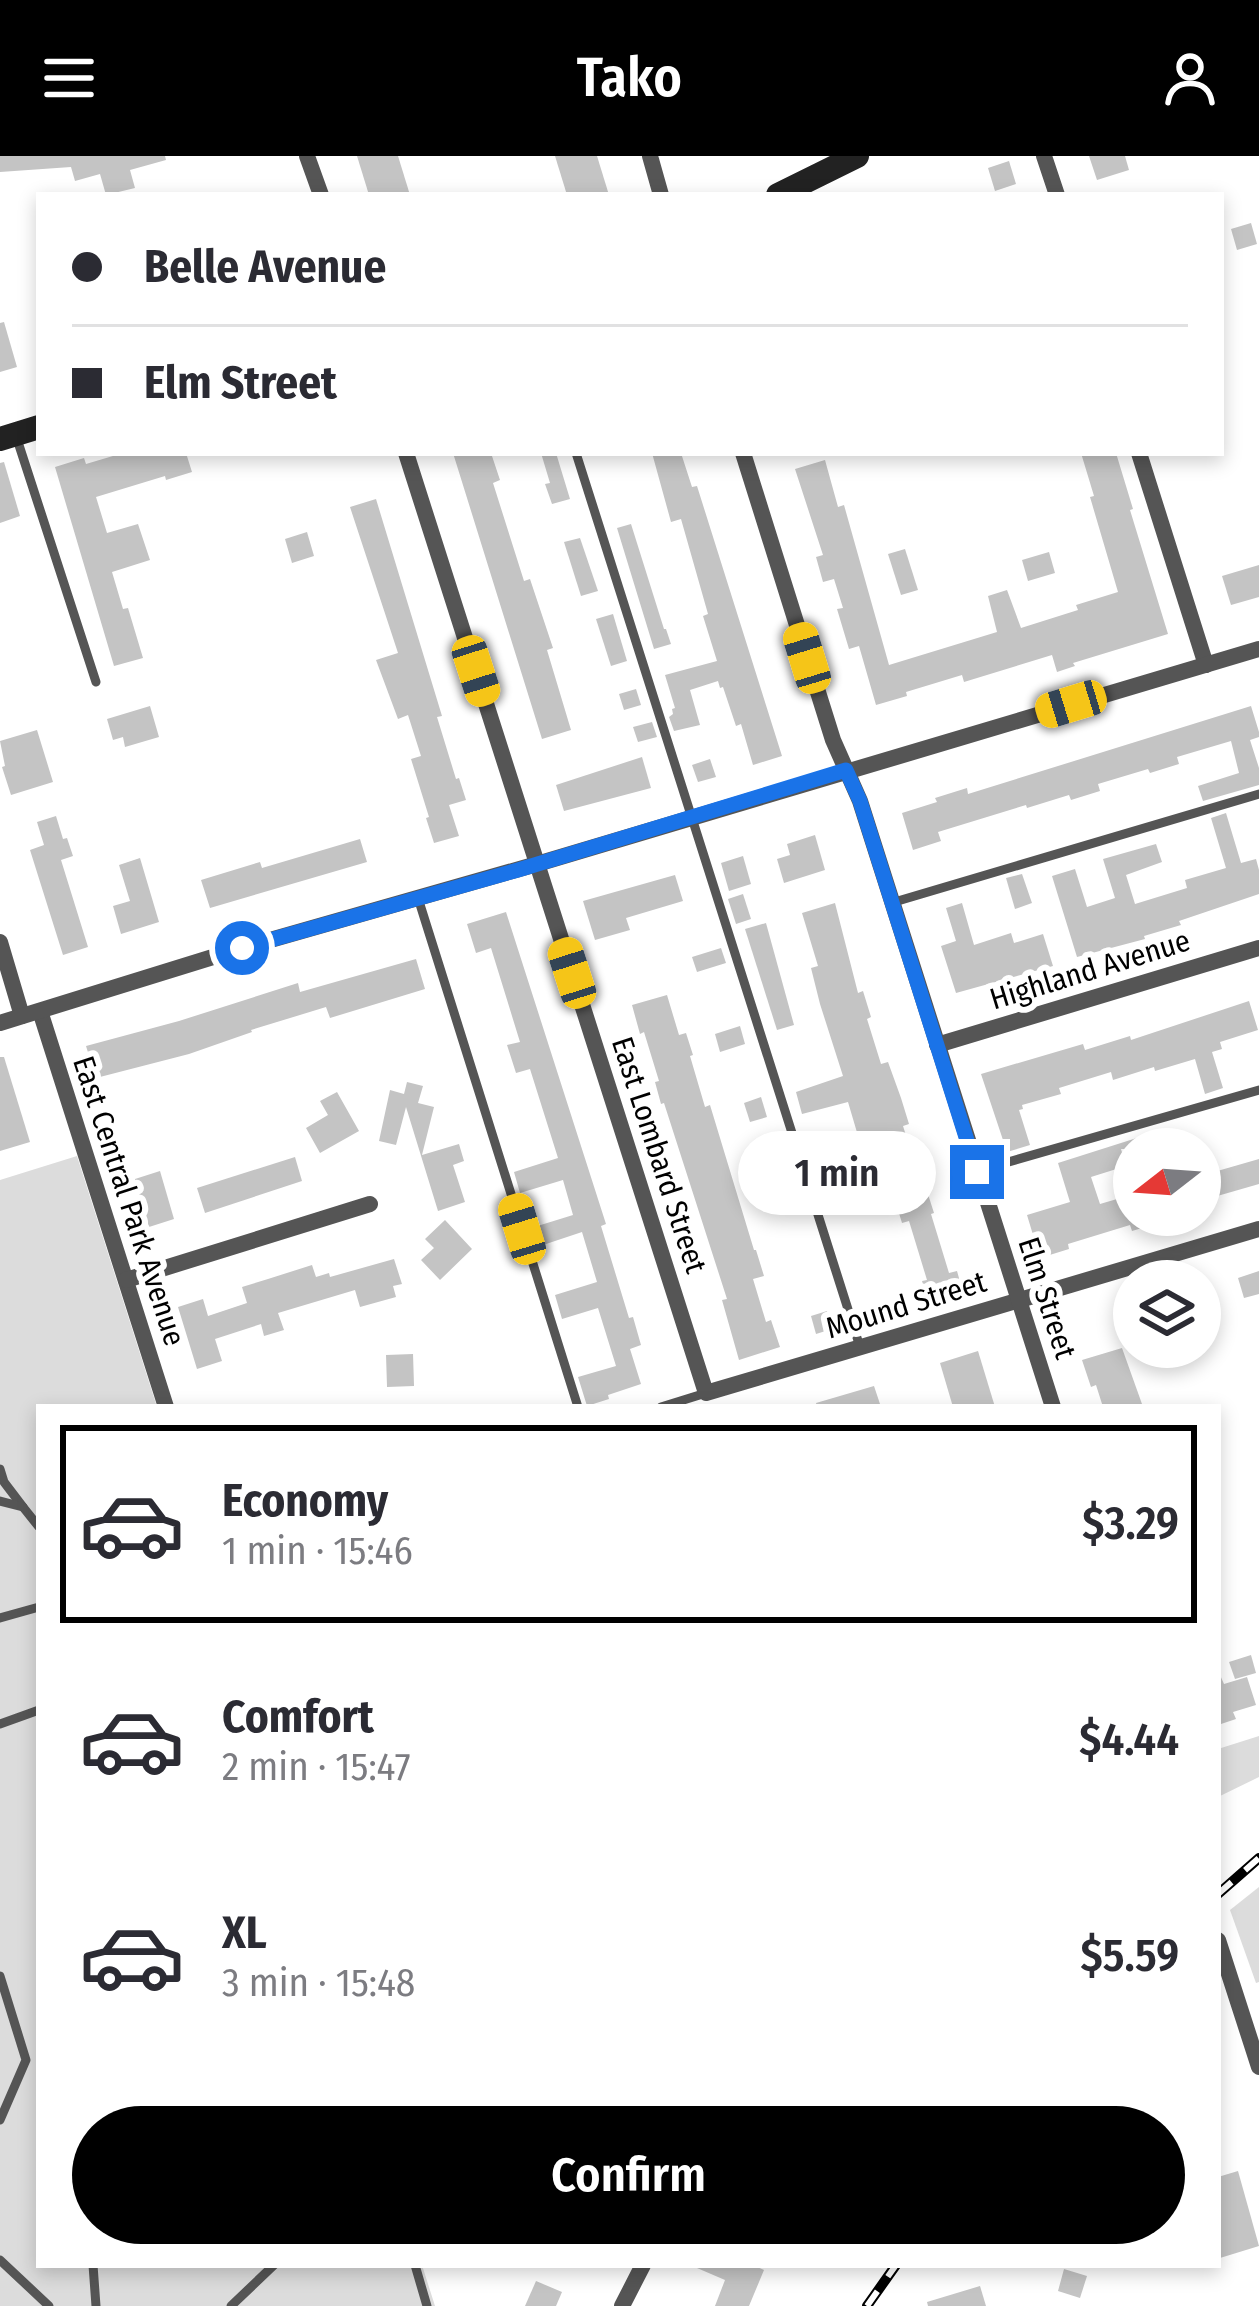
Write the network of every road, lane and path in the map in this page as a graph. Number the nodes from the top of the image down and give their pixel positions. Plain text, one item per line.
1 (307, 156) edge
2 (650, 156) edge
3 (857, 156) edge
4 (1045, 156) edge
5 (320, 192) edge
6 (661, 192) edge
7 (784, 192) edge
8 (1056, 192) edge
9 (18, 433) edge
10 (407, 456) edge
11 (577, 456) edge
12 (744, 456) edge
13 (1139, 456) edge
14 (1259, 649) edge
15 (1206, 664) junction
16 (95, 682) dead end
17 (846, 770) junction
18 (1259, 794) edge
19 (692, 816) junction
20 (537, 864) junction
21 (418, 898) junction
22 (891, 904) junction
23 (0, 942) edge
24 (1259, 947) edge
25 (31, 1014) junction
26 (0, 1023) edge
27 (938, 1045) junction
28 (1259, 1090) edge
29 (977, 1172) junction
30 (370, 1204) dead end
31 (1259, 1228) edge
32 (126, 1280) junction
33 (1020, 1301) junction
34 (860, 1347) junction
35 (706, 1393) junction
36 (165, 1404) edge
37 (577, 1404) edge
38 (671, 1404) edge
39 (1052, 1404) edge
40 (0, 1469) edge
41 (0, 1501) edge
42 (23, 1507) junction
43 (36, 1523) edge
44 (36, 1607) edge
45 (0, 1618) edge
46 (36, 1711) edge
47 (0, 1724) edge
48 (1221, 1949) edge
49 (0, 1976) edge
50 (1259, 2067) edge
51 (0, 2120) edge
52 (0, 2260) edge
53 (93, 2268) edge
54 (271, 2268) edge
55 (416, 2268) edge
56 (642, 2268) edge
57 (49, 2306) edge
58 (96, 2306) edge
59 (231, 2306) edge
60 (427, 2306) edge
61 (622, 2306) edge

1 - 5 street
2 - 6 street
3 - 7 street
4 - 8 street
9 - 16 lane
10 - 20 street, East Lombard Street
11 - 19 lane
12 - 17 street, Elm Street
13 - 15 street
14 - 15 street
15 - 17 street
17 - 19 street
17 - 22 street, Elm Street
18 - 22 lane
19 - 20 street
19 - 34 lane
20 - 21 street
20 - 35 street, East Lombard Street
21 - 25 street
21 - 37 lane
22 - 27 street, Elm Street
23 - 25 street, East Central Park Avenue
24 - 27 street, Highland Avenue
25 - 26 street
25 - 32 street, East Central Park Avenue
27 - 29 street, Elm Street
28 - 29 lane
29 - 33 street, Elm Street
30 - 32 street
31 - 33 street, Mound Street
32 - 36 street, East Central Park Avenue
33 - 34 street, Mound Street
33 - 39 street, Elm Street
34 - 35 street, Mound Street
35 - 38 lane
40 - 42 lane
41 - 42 lane
42 - 43 lane
44 - 45 lane
46 - 47 lane
48 - 50 street
49 - 51 lane
52 - 57 lane
53 - 58 lane
54 - 59 lane
55 - 60 lane
56 - 61 street

